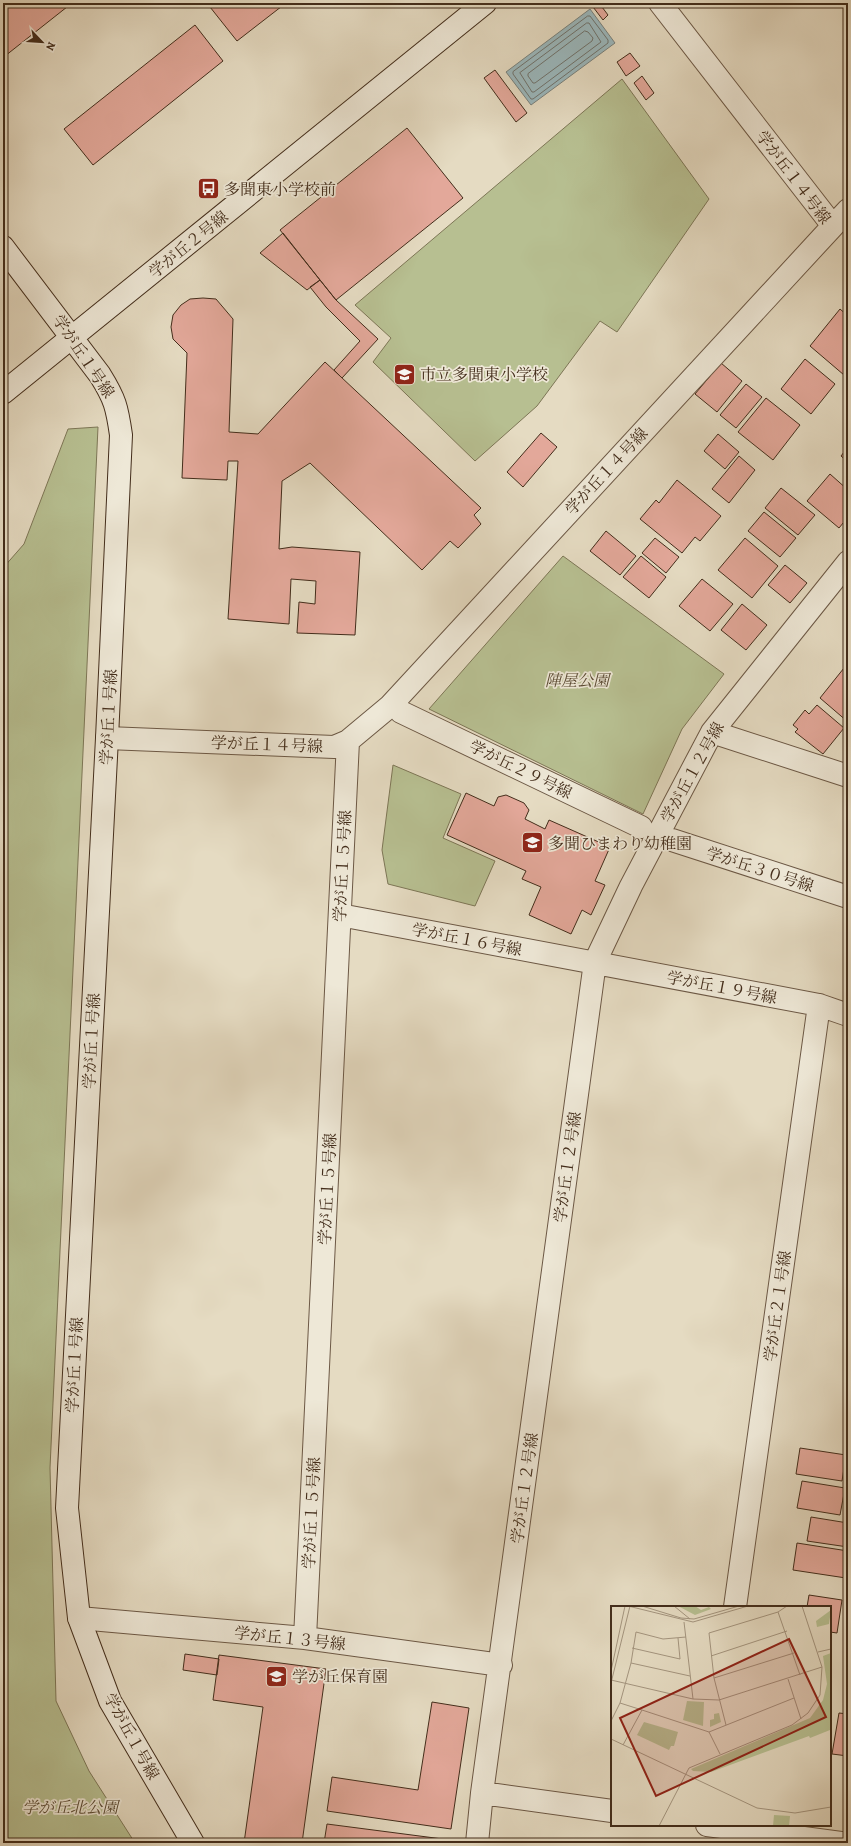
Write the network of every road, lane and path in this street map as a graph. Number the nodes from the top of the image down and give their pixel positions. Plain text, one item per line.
1 (485, 3) edge
2 (660, 3) edge
3 (848, 210) edge
4 (833, 226) junction
5 (3, 247) edge
6 (73, 337) junction
7 (3, 393) edge
8 (848, 562) edge
9 (401, 712) dead end
10 (712, 732) junction
11 (107, 738) junction
12 (348, 741) junction
13 (848, 776) edge
14 (641, 827) dead end
15 (672, 840) dead end
16 (848, 897) edge
17 (340, 915) junction
18 (595, 962) junction
19 (819, 1005) junction
20 (848, 1015) edge
21 (735, 1606) edge
22 (79, 1618) junction
23 (304, 1638) junction
24 (501, 1665) junction
25 (482, 1792) junction
26 (611, 1811) edge
27 (714, 1826) edge
28 (193, 1843) edge
29 (477, 1843) edge
30 (841, 1843) edge

1 - 6 street, 学が丘２号線
2 - 4 street, 学が丘１４号線
3 - 4 street
4 - 12 street, 学が丘１４号線
5 - 6 street, 学が丘１号線
6 - 7 street, 学が丘２号線
6 - 11 street, 学が丘１号線
8 - 10 street, 学が丘１２号線
9 - 14 street, 学が丘２９号線
10 - 13 street
10 - 18 street, 学が丘１２号線
11 - 12 street, 学が丘１４号線
11 - 22 street, 学が丘１号線
12 - 17 street, 学が丘１５号線
15 - 16 street, 学が丘３０号線
17 - 18 street, 学が丘１６号線
17 - 23 street, 学が丘１５号線
18 - 19 street, 学が丘１９号線
18 - 24 street, 学が丘１２号線
19 - 20 street, 学が丘１９号線
19 - 21 street, 学が丘２１号線
22 - 23 street, 学が丘１３号線
22 - 28 street, 学が丘１号線
23 - 24 street, 学が丘１３号線
24 - 25 street, 学が丘１２号線
25 - 26 street
25 - 29 street, 学が丘１２号線
27 - 30 street

